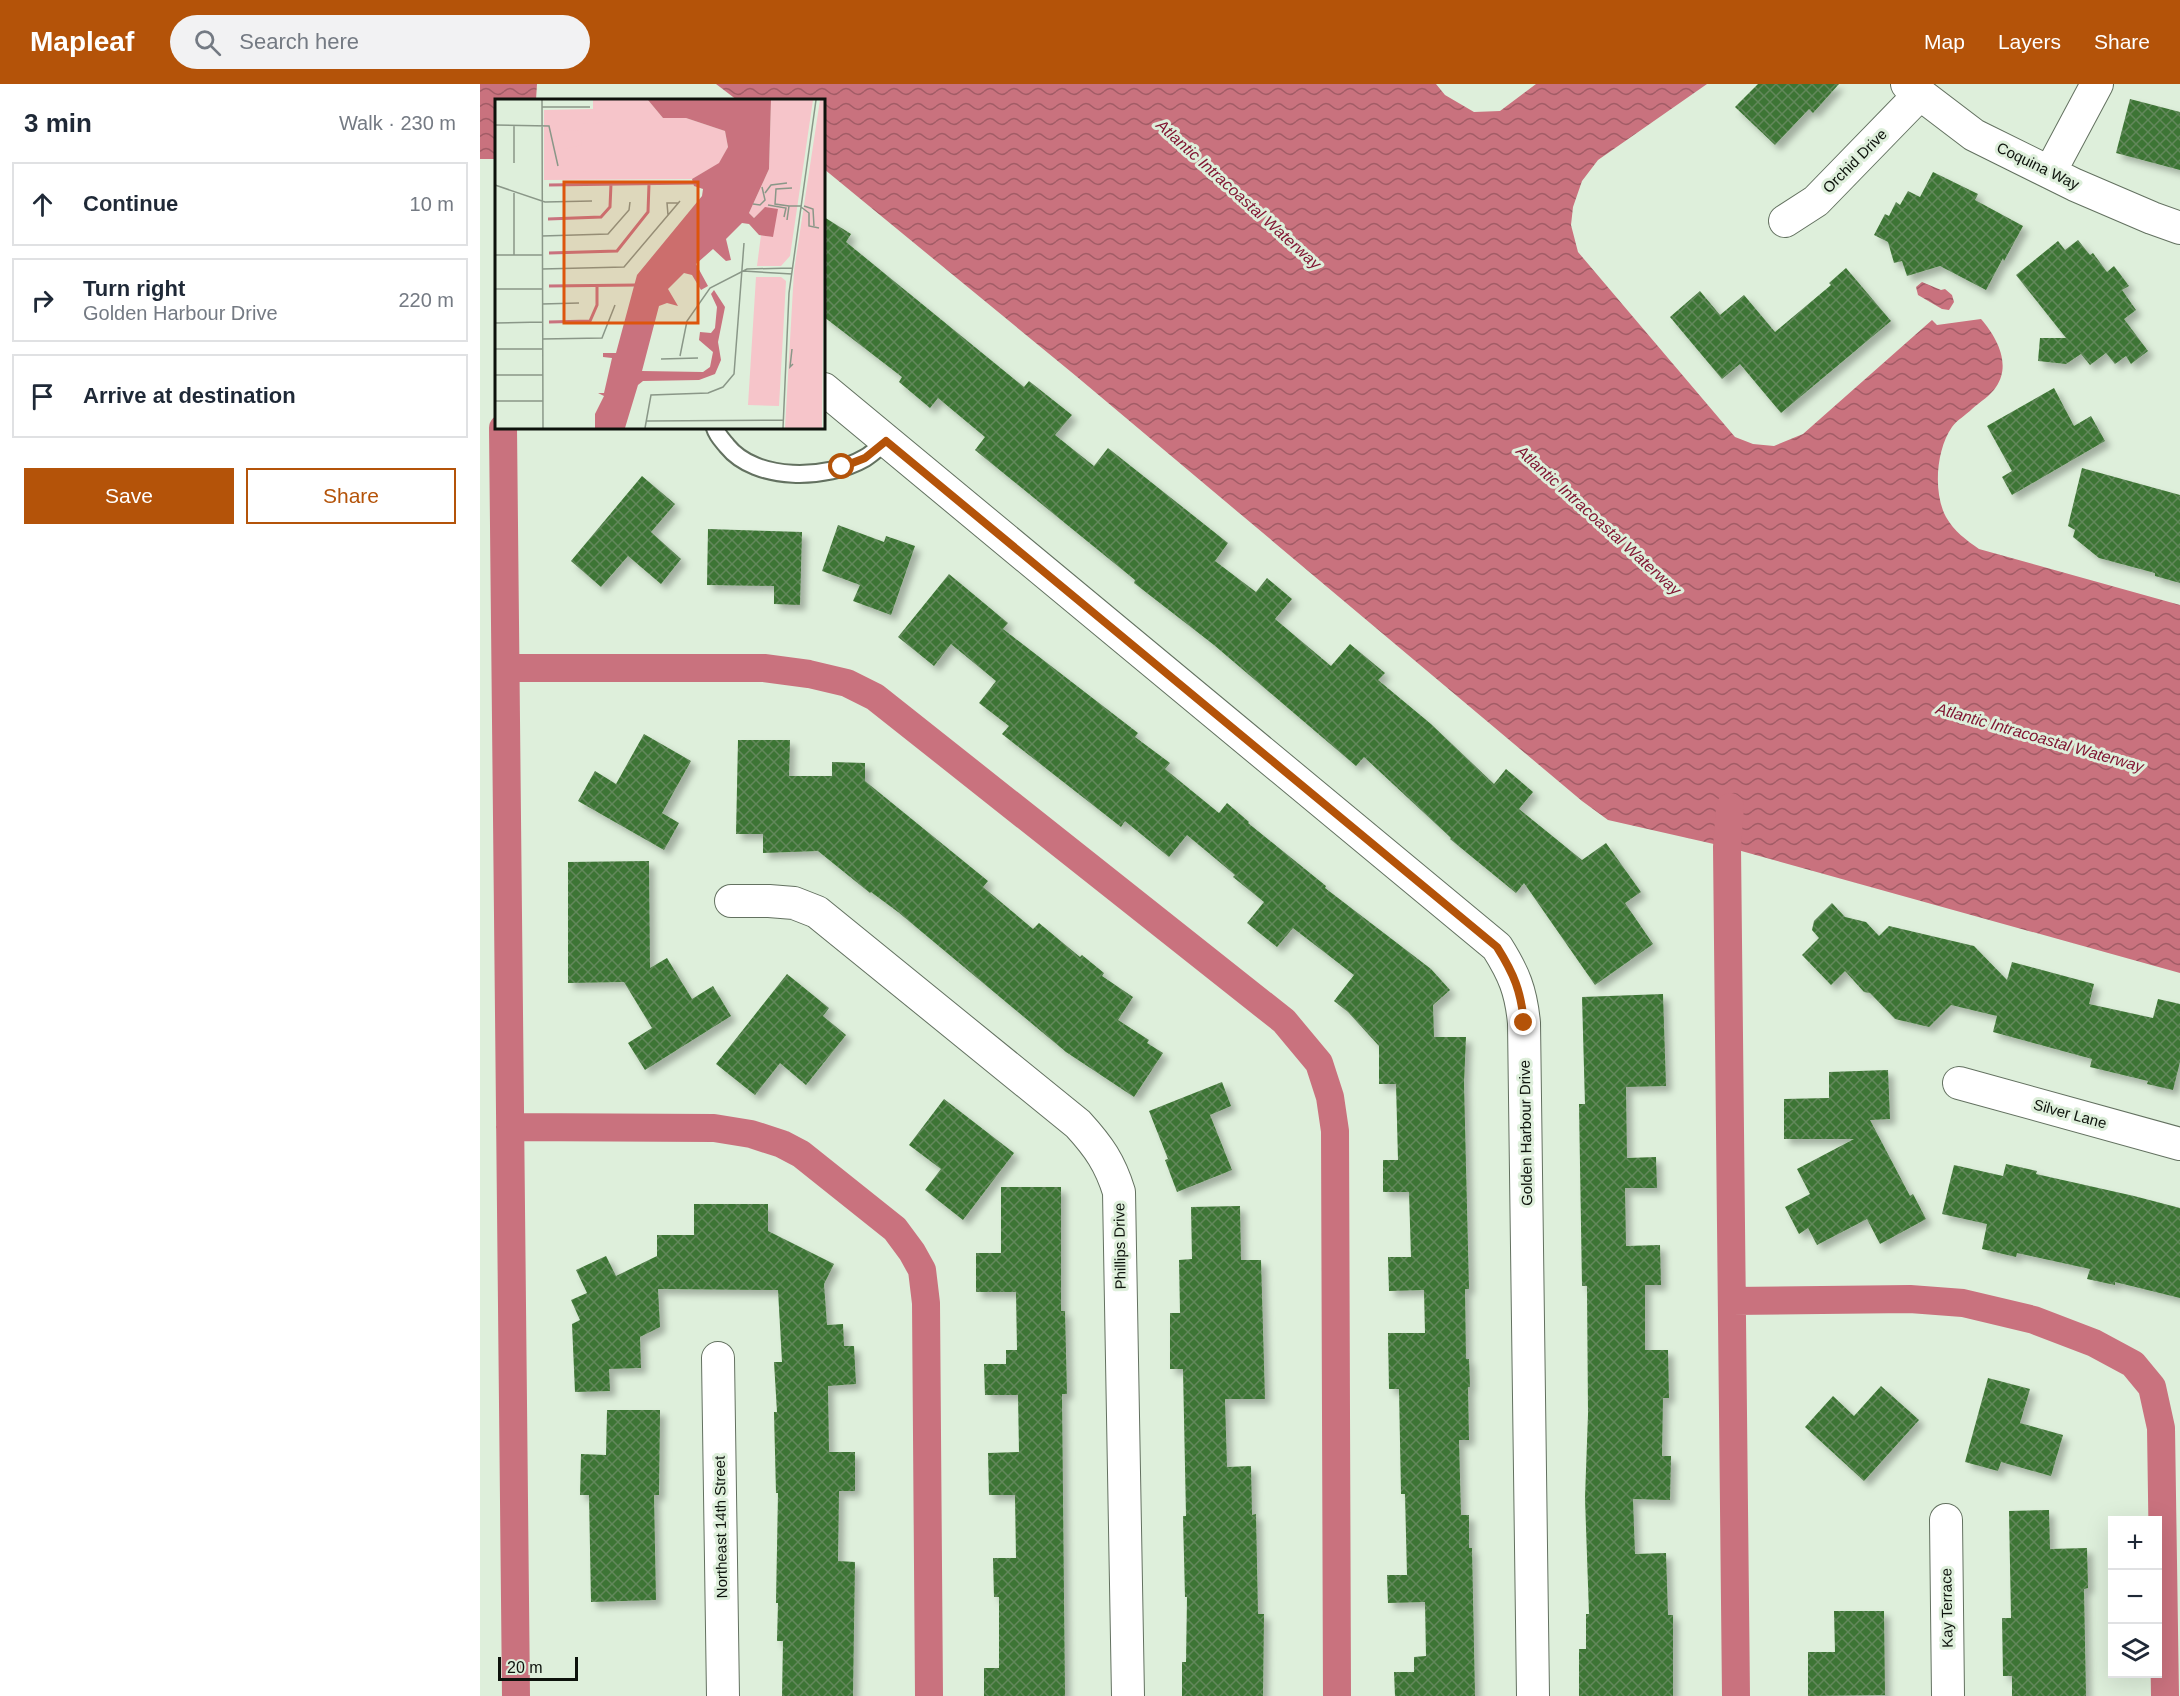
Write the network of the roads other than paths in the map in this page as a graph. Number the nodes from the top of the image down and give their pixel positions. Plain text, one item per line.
1 (2097, 84) edge
2 (1914, 89) edge
3 (2050, 172) junction
4 (1785, 221) dead end
5 (2180, 228) edge
6 (825, 390) edge
7 (715, 429) edge
8 (886, 441) junction
9 (731, 901) dead end
10 (1959, 1083) dead end
11 (2180, 1144) edge
12 (718, 1358) dead end
13 (1946, 1520) dead end
14 (723, 1696) edge
15 (1128, 1696) edge
16 (1533, 1696) edge
17 (1948, 1696) edge

1 - 3 street
2 - 3 street, Coquina Way
2 - 4 street, Orchid Drive
3 - 5 street, Coquina Way
6 - 8 street, Golden Harbour Drive
7 - 8 lane
8 - 16 street, Golden Harbour Drive
9 - 15 street, Phillips Drive
10 - 11 street, Silver Lane
12 - 14 street, Northeast 14th Street
13 - 17 street, Kay Terrace

